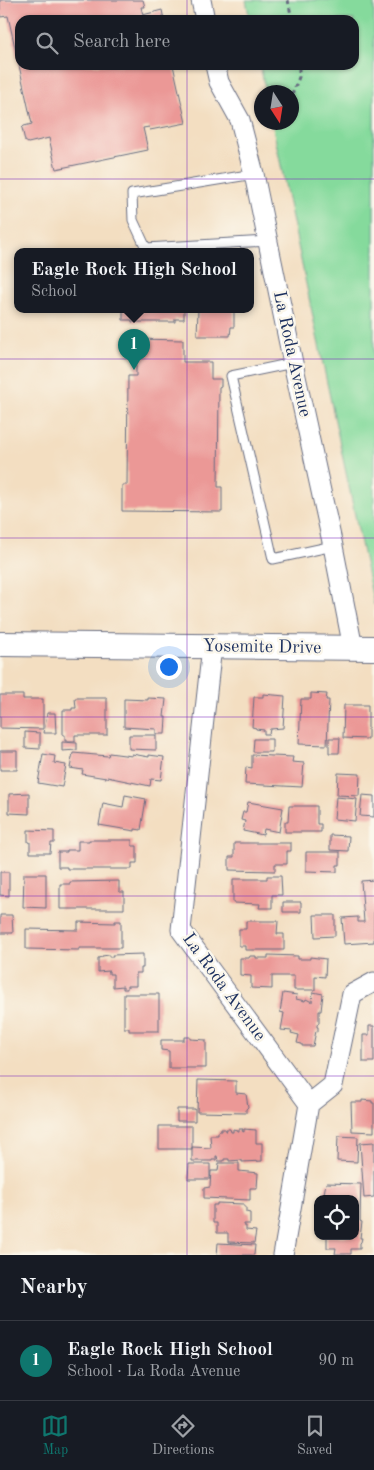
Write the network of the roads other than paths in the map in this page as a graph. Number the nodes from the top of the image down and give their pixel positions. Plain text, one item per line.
1 (201, 0) edge
2 (204, 15) edge
3 (216, 70) edge
4 (254, 174) junction
5 (268, 241) junction
6 (293, 362) junction
7 (333, 546) junction
8 (0, 644) edge
9 (212, 646) junction
10 (364, 648) edge
11 (374, 982) edge
12 (309, 1104) junction
13 (284, 1255) edge

1 - 2 street
3 - 4 street, La Roda Avenue
4 - 5 street, La Roda Avenue
4 - 5 lane
5 - 6 street, La Roda Avenue
6 - 7 street, La Roda Avenue
6 - 7 lane
7 - 10 street, La Roda Avenue
8 - 9 street, Yosemite Drive
9 - 10 street, Yosemite Drive
9 - 12 street, La Roda Avenue
11 - 12 street
12 - 13 street

